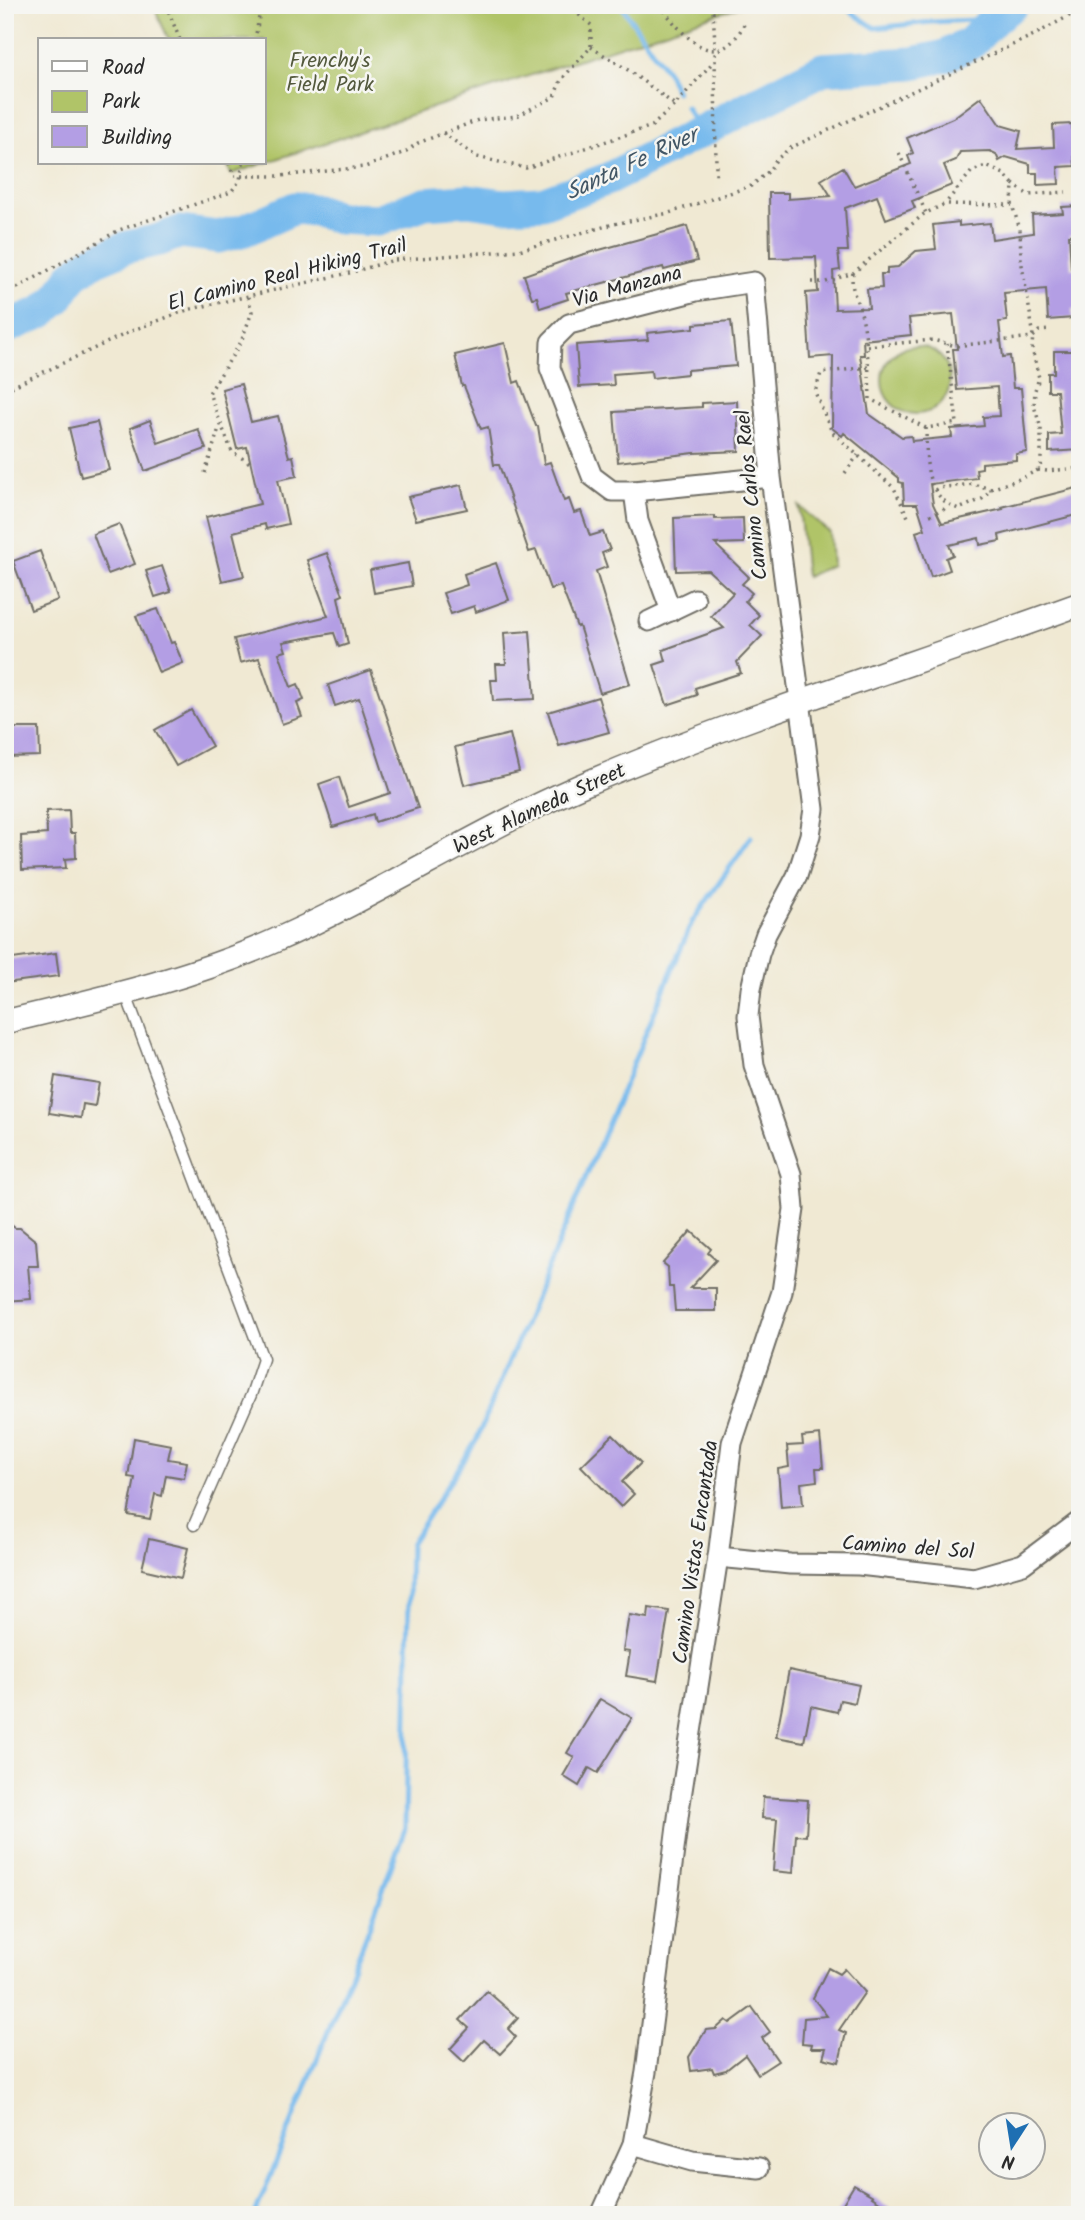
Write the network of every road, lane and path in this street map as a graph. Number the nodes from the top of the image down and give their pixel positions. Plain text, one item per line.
1 (166, 5) edge
2 (261, 5) edge
3 (567, 5) edge
4 (660, 5) edge
5 (710, 5) edge
6 (1080, 10) edge
7 (746, 20) dead end
8 (179, 38) edge
9 (255, 38) edge
10 (591, 47) junction
11 (715, 49) junction
12 (715, 59) junction
13 (675, 105) junction
14 (443, 134) junction
15 (899, 153) dead end
16 (229, 164) edge
17 (243, 164) edge
18 (716, 175) dead end
19 (241, 176) junction
20 (1013, 184) junction
21 (1066, 192) dead end
22 (945, 204) junction
23 (1012, 205) junction
24 (926, 213) junction
25 (853, 273) junction
26 (754, 282) joint
27 (812, 282) dead end
28 (5, 295) edge
29 (248, 296) junction
30 (1051, 330) dead end
31 (1033, 337) junction
32 (947, 344) junction
33 (867, 346) junction
34 (869, 367) junction
35 (5, 390) edge
36 (220, 423) junction
37 (926, 428) junction
38 (858, 455) junction
39 (250, 463) dead end
40 (1080, 468) edge
41 (1038, 470) junction
42 (205, 473) dead end
43 (845, 473) dead end
44 (771, 477) junction
45 (991, 489) junction
46 (935, 490) junction
47 (634, 491) junction
48 (948, 505) junction
49 (930, 515) dead end
50 (910, 522) dead end
51 (695, 600) dead end
52 (1080, 604) edge
53 (671, 611) junction
54 (649, 621) dead end
55 (800, 702) junction
56 (125, 992) junction
57 (5, 1022) edge
58 (1080, 1521) edge
59 (194, 1525) dead end
60 (718, 1557) junction
61 (633, 2144) junction
62 (759, 2168) dead end
63 (601, 2215) edge

1 - 8 path
2 - 9 path
3 - 10 path
4 - 11 path
5 - 11 path
6 - 29 path, El Camino Real Hiking Trail
7 - 11 path
10 - 13 path
10 - 14 path
11 - 12 path
12 - 13 path
12 - 18 path
13 - 14 path
14 - 19 path
15 - 24 path
16 - 19 path
17 - 19 path
19 - 28 path
20 - 21 path
20 - 22 path
20 - 23 path
22 - 23 path
22 - 24 path
23 - 31 path
24 - 25 path
25 - 27 path
25 - 33 path
26 - 44 street, Camino Carlos Rael
26 - 47 street, Via Manzana
29 - 35 path, El Camino Real Hiking Trail
29 - 36 path
30 - 31 path
31 - 32 path
31 - 41 path
32 - 33 path
32 - 37 path
33 - 34 path
34 - 37 path
34 - 38 path
36 - 39 path
36 - 42 path
37 - 46 path
38 - 43 path
38 - 50 path
40 - 41 path
41 - 45 path
44 - 47 street, Via Manzana
44 - 55 street, Camino Carlos Rael
45 - 46 path
45 - 48 path
46 - 48 path
47 - 53 street
48 - 49 path
51 - 53 street
52 - 55 street, West Alameda Street
53 - 54 street
55 - 56 street, West Alameda Street
55 - 60 street, Camino Vistas Encantada
56 - 57 street, West Alameda Street
56 - 59 lane
58 - 60 street, Camino del Sol
60 - 61 street, Camino Vistas Encantada
61 - 62 street
61 - 63 street, Camino Vistas Encantada

